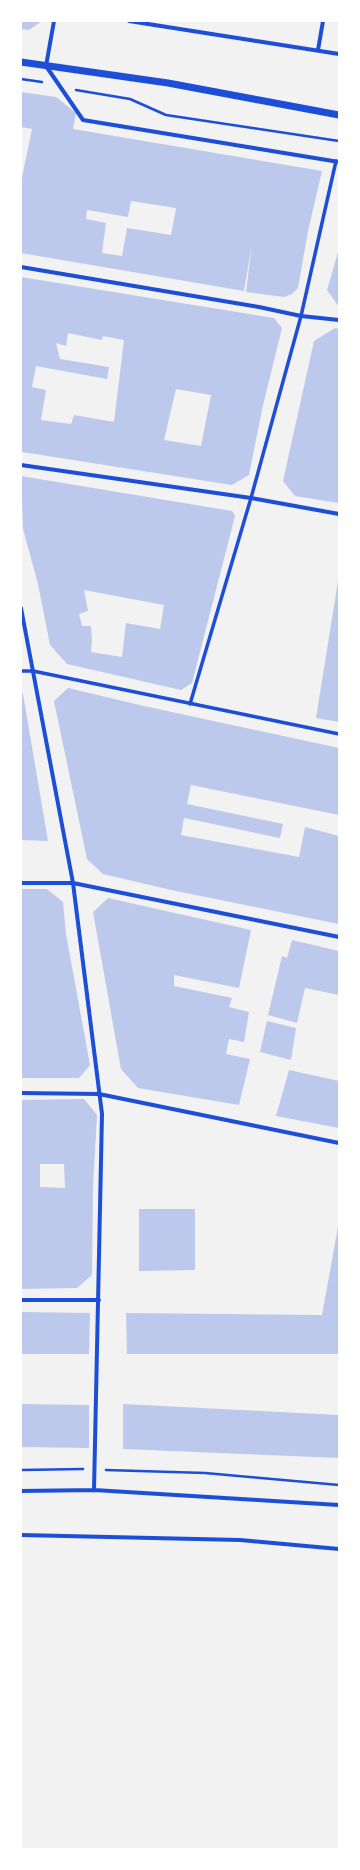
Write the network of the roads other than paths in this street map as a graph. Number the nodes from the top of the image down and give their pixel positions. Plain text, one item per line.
1 (54, 21) edge
2 (129, 21) edge
3 (323, 21) edge
4 (318, 50) junction
5 (339, 54) edge
6 (21, 62) edge
7 (46, 66) junction
8 (339, 115) edge
9 (337, 161) edge
10 (21, 267) edge
11 (301, 316) junction
12 (339, 320) edge
13 (21, 465) edge
14 (251, 498) junction
15 (339, 514) edge
16 (21, 608) edge
17 (21, 671) edge
18 (34, 672) junction
19 (190, 704) junction
20 (339, 734) edge
21 (21, 883) edge
22 (73, 883) junction
23 (339, 937) edge
24 (21, 1093) edge
25 (100, 1094) junction
26 (339, 1143) edge
27 (21, 1300) edge
28 (99, 1300) junction
29 (94, 1490) junction
30 (21, 1491) edge
31 (339, 1505) edge
32 (21, 1535) edge
33 (339, 1549) edge

1 - 7 street
2 - 4 street
3 - 4 street
4 - 5 street
6 - 7 street
7 - 8 street
7 - 9 street
9 - 11 street
10 - 11 street
11 - 12 street
11 - 14 street
13 - 14 street
14 - 15 street
14 - 19 street
16 - 18 street
17 - 18 street
18 - 19 street
18 - 22 street
19 - 20 street
21 - 22 street
22 - 23 street
22 - 25 street
24 - 25 street
25 - 26 street
25 - 28 street
27 - 28 street
28 - 29 street
29 - 30 street
29 - 31 street
32 - 33 street

